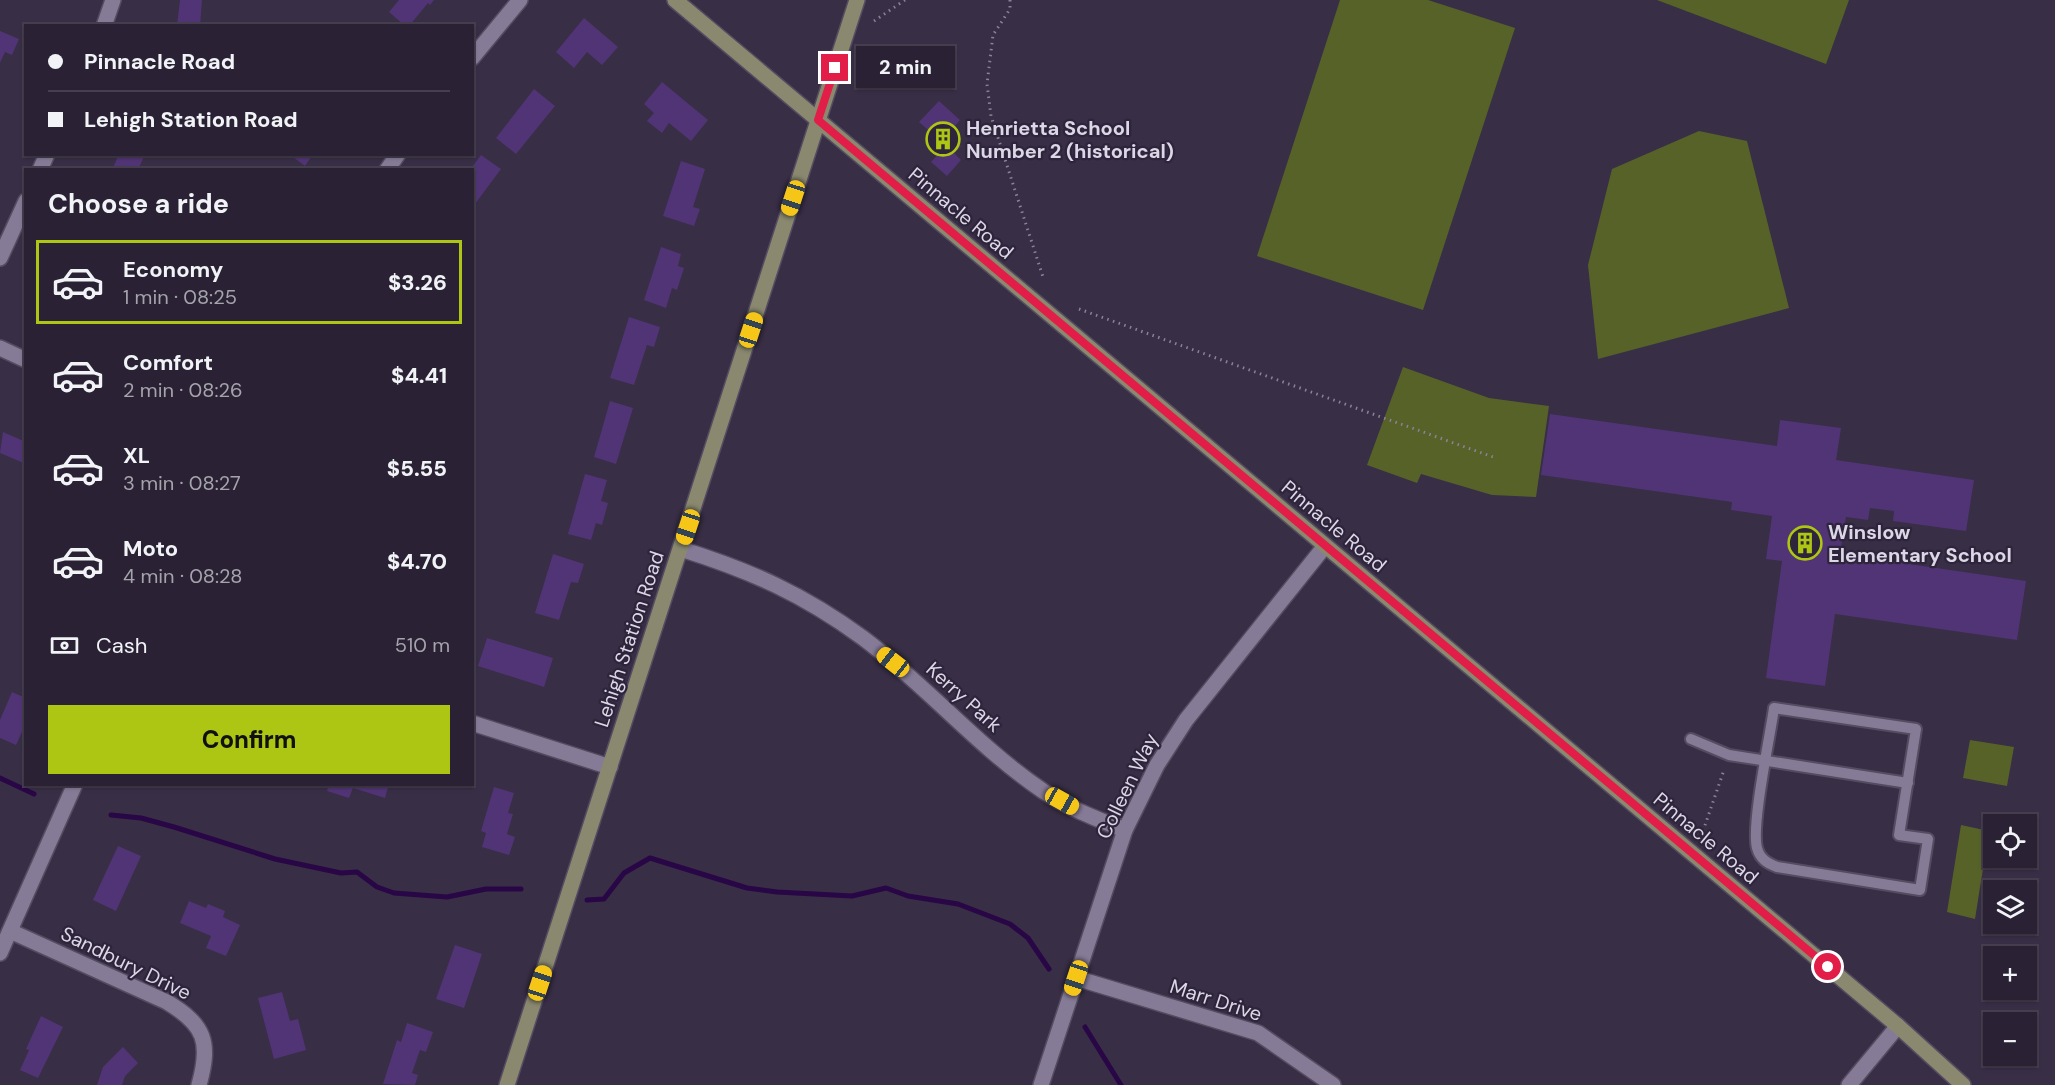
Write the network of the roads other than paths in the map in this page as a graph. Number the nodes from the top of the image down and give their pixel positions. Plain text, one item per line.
1 (113, 0) edge
2 (520, 0) edge
3 (675, 0) edge
4 (856, 0) edge
5 (105, 24) edge
6 (474, 56) edge
7 (818, 120) junction
8 (24, 205) edge
9 (0, 258) edge
10 (0, 348) edge
11 (24, 359) edge
12 (1325, 546) junction
13 (681, 549) junction
14 (474, 724) edge
15 (1691, 739) dead end
16 (1766, 762) junction
17 (610, 767) junction
18 (1908, 783) junction
19 (74, 786) edge
20 (1125, 830) junction
21 (10, 931) junction
22 (0, 953) edge
23 (1076, 978) junction
24 (1898, 1026) junction
25 (199, 1085) edge
26 (507, 1085) edge
27 (1041, 1085) edge
28 (1333, 1085) edge
29 (1849, 1085) edge
30 (1963, 1085) edge

1 - 5 street
2 - 6 street
3 - 7 main road, Pinnacle Road
4 - 7 main road, Lehigh Station Road
7 - 12 main road, Pinnacle Road
7 - 13 main road, Lehigh Station Road
8 - 9 street
10 - 11 street
12 - 20 street, Colleen Way
12 - 24 main road, Pinnacle Road
13 - 17 main road, Lehigh Station Road
13 - 20 street, Kerry Park
14 - 17 street
15 - 16 lane
16 - 18 lane
16 - 18 lane
16 - 18 lane
17 - 26 main road, Lehigh Station Road
19 - 21 street
20 - 23 street, Colleen Way
21 - 22 street
21 - 25 street, Sandbury Drive
23 - 27 street, Colleen Way
23 - 28 street, Marr Drive
24 - 29 street
24 - 30 main road, Pinnacle Road

